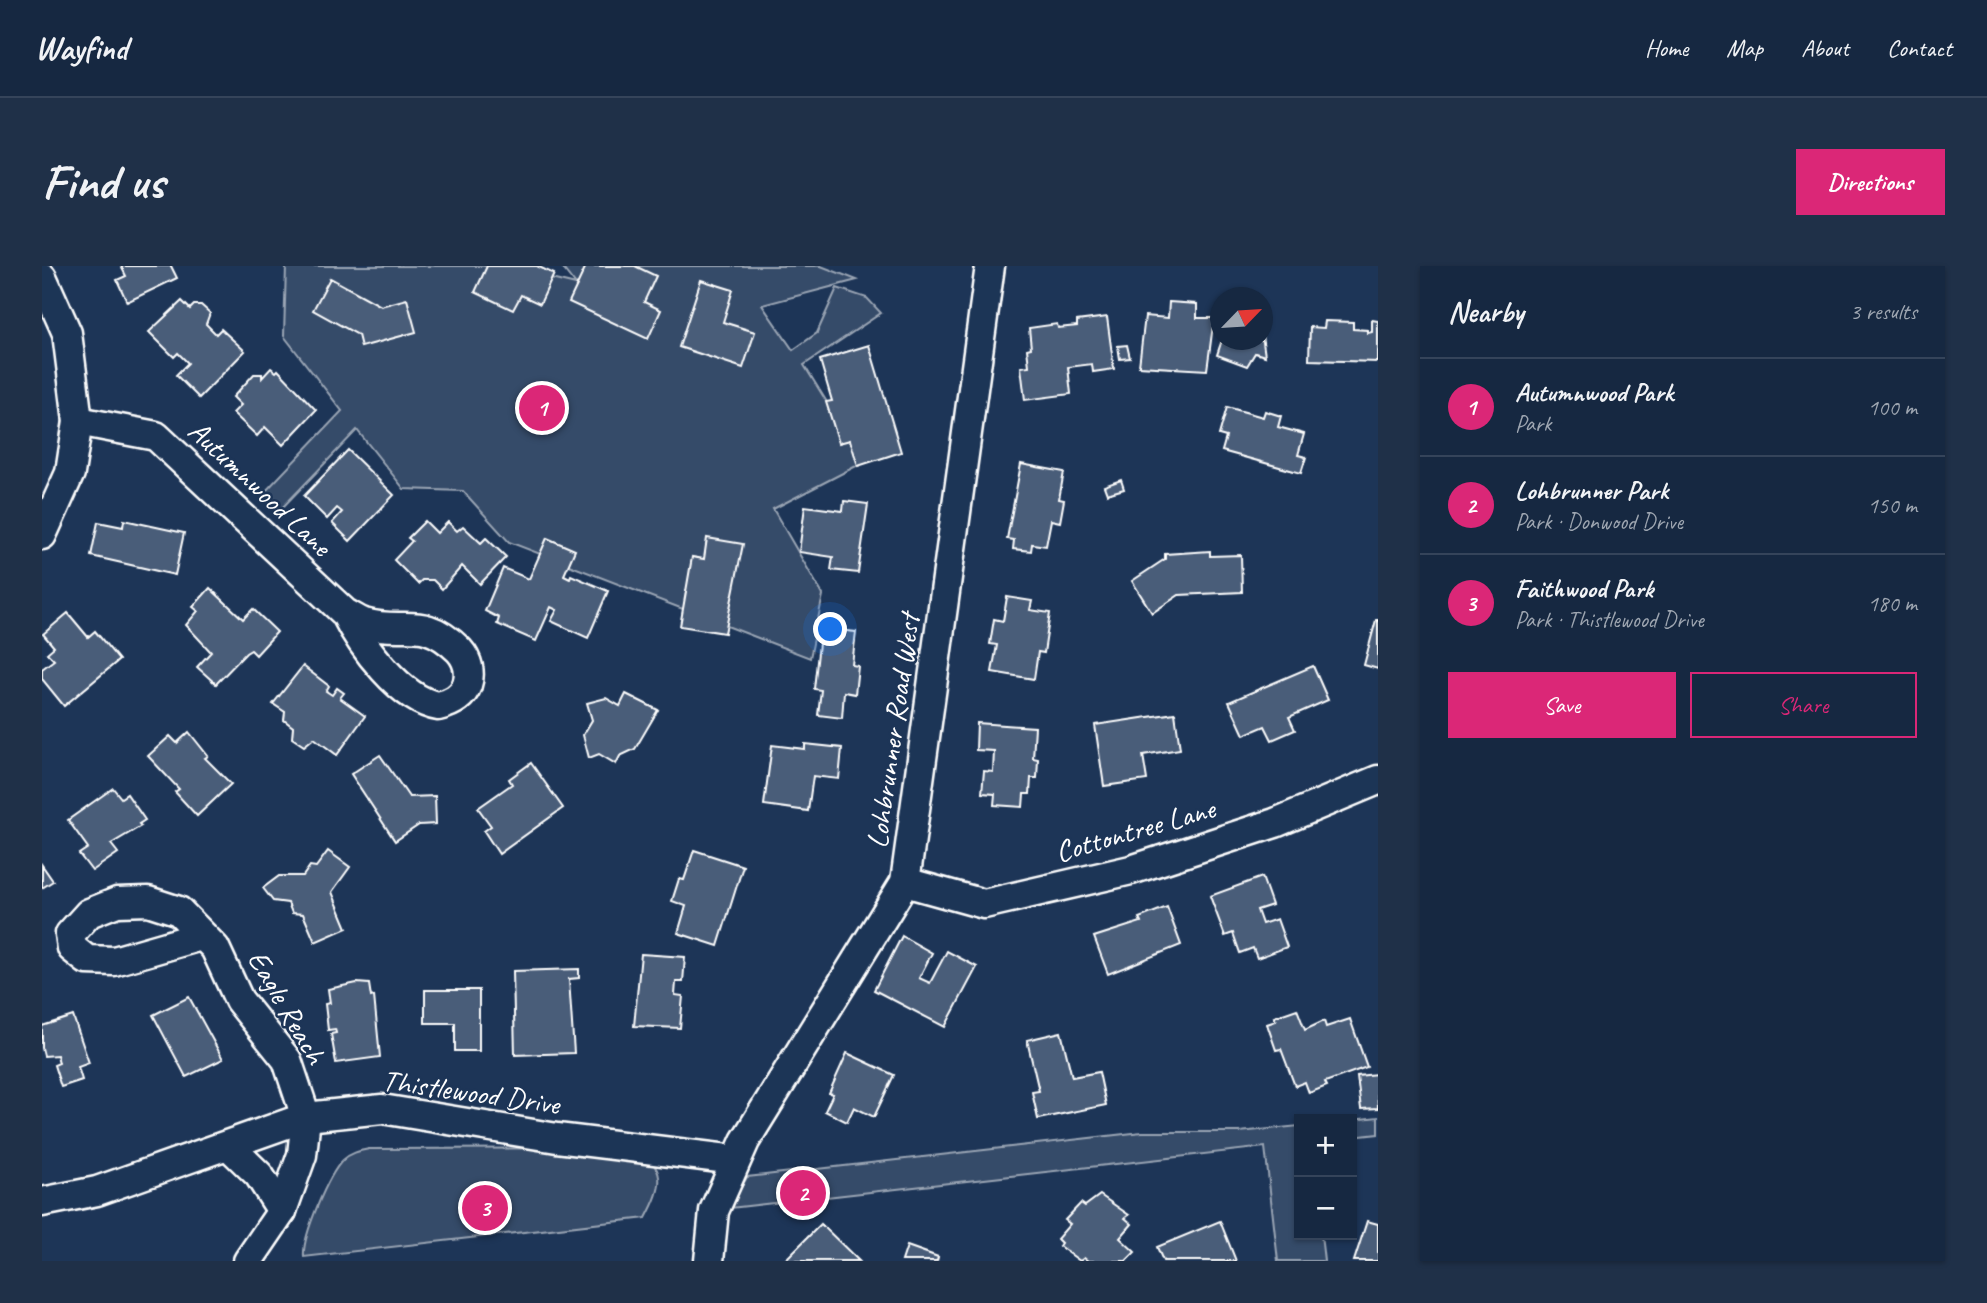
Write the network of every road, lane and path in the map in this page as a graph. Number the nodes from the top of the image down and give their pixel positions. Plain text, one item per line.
1 (990, 266) edge
2 (42, 277) edge
3 (78, 421) junction
4 (42, 535) edge
5 (345, 613) dead end
6 (1378, 780) edge
7 (905, 882) junction
8 (201, 936) dead end
9 (306, 1116) junction
10 (229, 1146) junction
11 (736, 1160) junction
12 (42, 1202) edge
13 (282, 1211) junction
14 (248, 1261) edge
15 (709, 1261) edge

1 - 7 street, Lohbrunner Road West
2 - 3 street
3 - 4 street
3 - 5 street, Autumnwood Lane
6 - 7 street, Cottontree Lane
7 - 11 street, Lohbrunner Road West
8 - 9 street, Eagle Reach
9 - 10 street, Thistlewood Drive
9 - 11 street, Thistlewood Drive
9 - 13 street
10 - 12 street, Thistlewood Drive
10 - 13 street
11 - 15 street, Lohbrunner Road West
13 - 14 street

